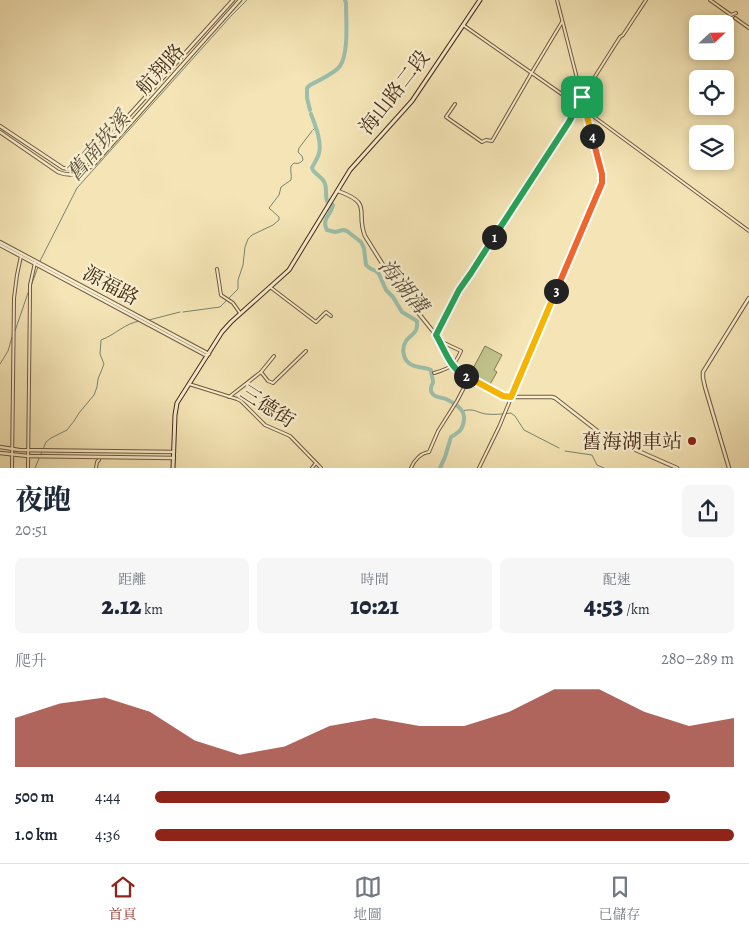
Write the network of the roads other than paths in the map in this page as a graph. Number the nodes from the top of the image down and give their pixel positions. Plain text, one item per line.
1 (233, 0) edge
2 (240, 0) edge
3 (480, 0) edge
4 (557, 0) edge
5 (646, 0) edge
6 (710, 0) edge
7 (717, 0) edge
8 (715, 3) junction
9 (736, 13) dead end
10 (735, 18) dead end
11 (562, 22) junction
12 (463, 25) junction
13 (749, 28) edge
14 (532, 72) junction
15 (582, 97) junction
16 (455, 104) dead end
17 (577, 105) junction
18 (586, 111) junction
19 (0, 126) edge
20 (0, 132) edge
21 (338, 191) junction
22 (749, 231) edge
23 (0, 244) edge
24 (22, 255) junction
25 (35, 262) junction
26 (217, 270) dead end
27 (270, 287) junction
28 (749, 298) edge
29 (240, 313) junction
30 (331, 316) dead end
31 (436, 335) junction
32 (440, 341) junction
33 (306, 351) dead end
34 (208, 355) junction
35 (274, 356) dead end
36 (452, 366) junction
37 (261, 372) junction
38 (434, 372) dead end
39 (469, 378) junction
40 (189, 384) junction
41 (229, 397) junction
42 (511, 397) junction
43 (0, 448) edge
44 (12, 450) junction
45 (28, 450) junction
46 (174, 452) junction
47 (0, 453) edge
48 (12, 455) junction
49 (28, 456) junction
50 (174, 458) junction
51 (99, 460) dead end
52 (316, 463) junction
53 (12, 468) edge
54 (28, 468) edge
55 (96, 468) edge
56 (173, 468) edge
57 (312, 468) edge
58 (321, 468) edge
59 (411, 468) edge
60 (479, 468) edge
61 (677, 468) edge
62 (729, 468) edge

1 - 19 street, 航翔路
2 - 20 street, 航翔路
3 - 12 main road, 海山路二段
4 - 11 street
5 - 15 street
6 - 8 street
7 - 8 street
8 - 9 street
10 - 13 street
11 - 14 street
11 - 15 street
12 - 14 street
12 - 21 main road, 海山路二段
14 - 16 street
14 - 17 street
15 - 17 street
15 - 18 street
17 - 18 street
17 - 31 street
18 - 22 street
18 - 42 street
21 - 27 main road, 海山路二段
21 - 31 street
23 - 24 street, 源福路
24 - 25 street, 源福路
24 - 44 street
25 - 34 street, 源福路
25 - 45 street
26 - 29 street
27 - 29 main road, 海山路二段
27 - 30 street
28 - 62 street
29 - 34 main road, 海山路二段
31 - 32 street
32 - 36 street
32 - 36 street
33 - 37 street
34 - 40 main road, 海山路二段
35 - 37 street
36 - 38 street
36 - 39 street
37 - 41 street
39 - 42 street
39 - 59 street
40 - 41 street, 三德街
40 - 46 main road, 海山路二段
41 - 52 street, 三德街
42 - 60 street
42 - 61 street
43 - 44 street
44 - 45 street
44 - 48 street
45 - 46 street
45 - 49 street
46 - 50 main road, 海山路二段
47 - 48 street
48 - 49 street
48 - 53 street
49 - 50 street
49 - 54 street
50 - 56 main road, 海山路二段
51 - 55 street
52 - 57 street
52 - 58 street, 三德街

